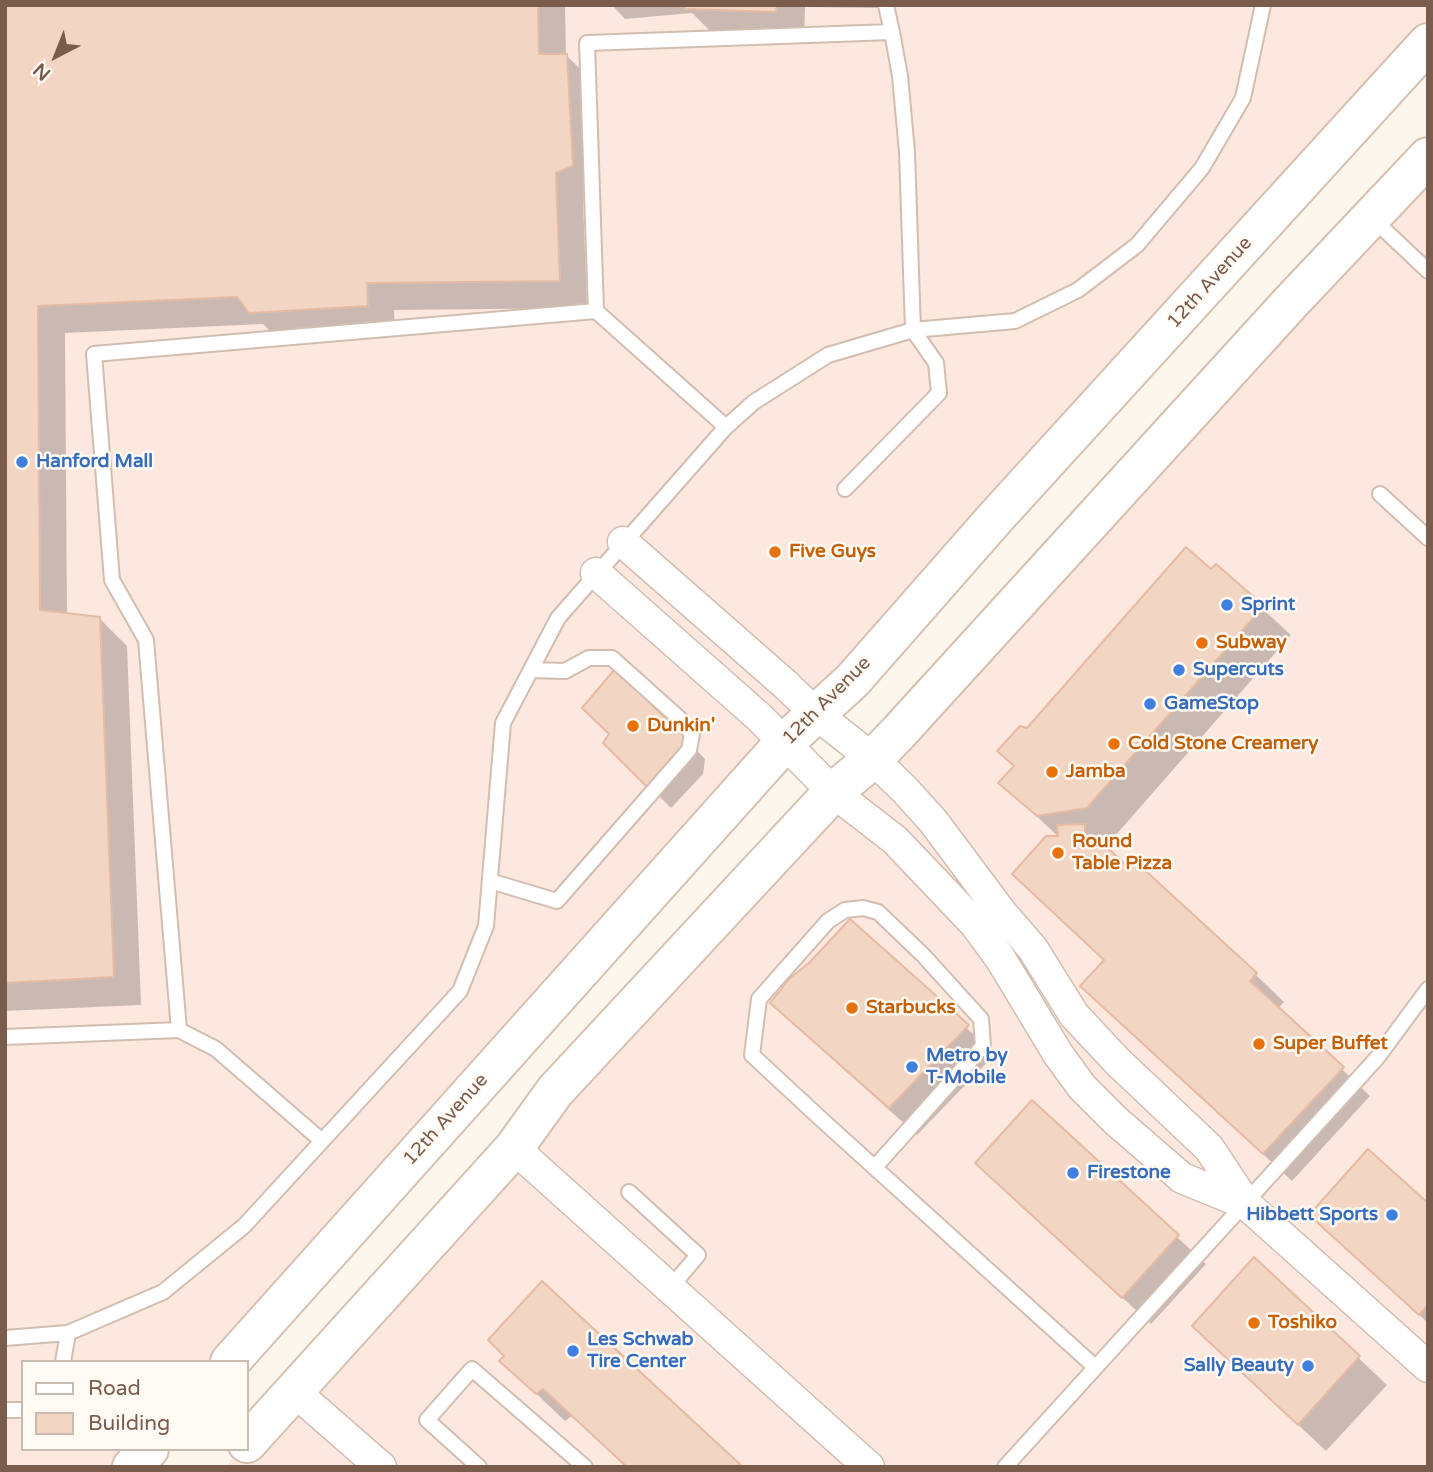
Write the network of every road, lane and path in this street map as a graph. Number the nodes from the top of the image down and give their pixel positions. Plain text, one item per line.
1 (886, 5) edge
2 (1263, 5) edge
3 (892, 32) junction
4 (1428, 43) edge
5 (1428, 157) edge
6 (1370, 217) junction
7 (1428, 271) edge
8 (596, 311) junction
9 (913, 330) junction
10 (726, 427) junction
11 (845, 489) dead end
12 (1380, 494) dead end
13 (1428, 538) edge
14 (623, 542) junction
15 (596, 573) junction
16 (531, 670) junction
17 (816, 714) junction
18 (784, 743) junction
19 (873, 759) junction
20 (833, 792) junction
21 (491, 881) junction
22 (1428, 989) edge
23 (179, 1030) junction
24 (5, 1037) edge
25 (322, 1141) junction
26 (514, 1148) junction
27 (875, 1167) junction
28 (629, 1192) dead end
29 (1246, 1204) junction
30 (671, 1287) junction
31 (68, 1333) junction
32 (5, 1338) edge
33 (63, 1360) edge
34 (232, 1360) edge
35 (1095, 1367) junction
36 (1428, 1367) edge
37 (293, 1391) junction
38 (248, 1442) edge
39 (147, 1451) edge
40 (239, 1451) edge
41 (132, 1467) edge
42 (225, 1467) edge
43 (381, 1467) edge
44 (479, 1467) edge
45 (585, 1467) edge
46 (869, 1467) edge
47 (1005, 1467) edge

1 - 3 lane
2 - 9 lane
3 - 8 lane
3 - 9 lane
4 - 17 main road, 12th Avenue
5 - 6 main road
6 - 7 lane
6 - 19 main road
8 - 10 lane
8 - 23 lane
9 - 10 lane
9 - 11 lane
10 - 14 lane
12 - 13 lane
14 - 15 lane
14 - 17 street
15 - 16 lane
15 - 18 street
16 - 21 lane
16 - 21 lane
17 - 18 main road, 12th Avenue
17 - 19 street
18 - 20 street
18 - 34 main road, 12th Avenue
19 - 20 main road
19 - 29 street
20 - 26 main road
20 - 29 street
21 - 25 lane
22 - 29 lane
23 - 24 lane
23 - 25 lane
25 - 31 lane
26 - 30 street
26 - 37 main road
27 - 27 lane
27 - 35 lane
28 - 30 lane
29 - 35 lane
29 - 36 street
30 - 46 street
31 - 32 lane
31 - 33 lane
35 - 47 lane
37 - 38 main road
37 - 43 street
39 - 41 main road
40 - 42 main road
44 - 45 lane

